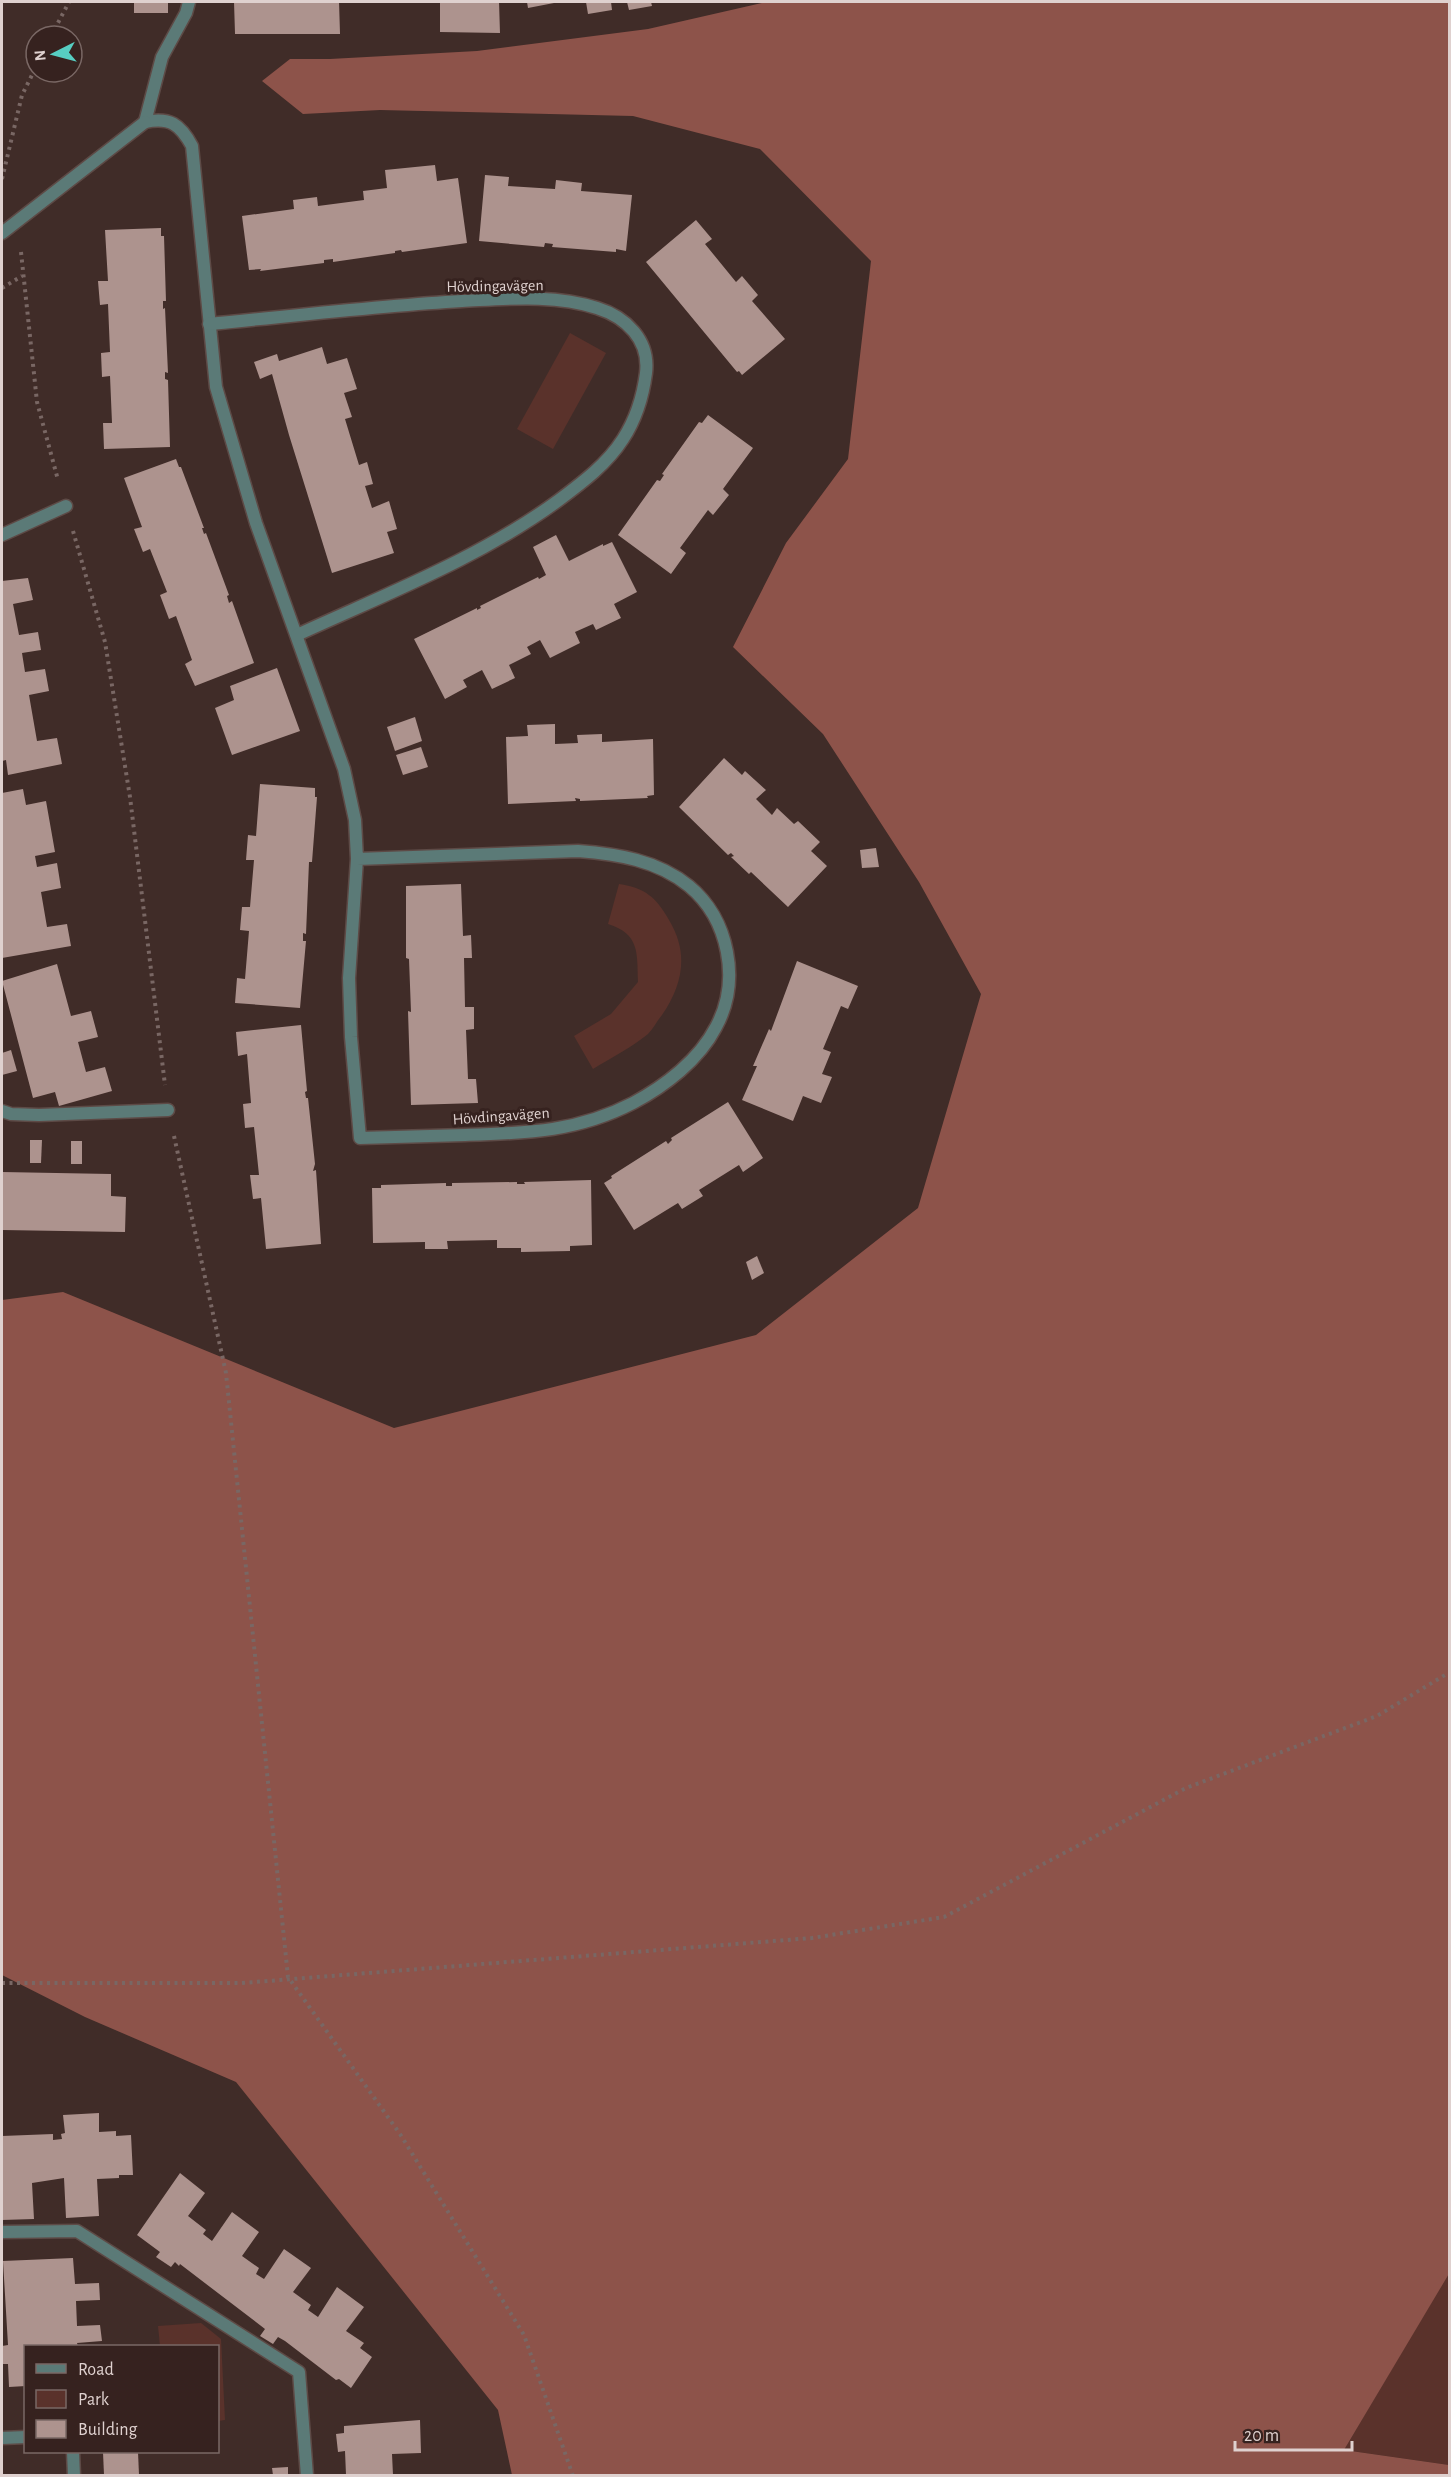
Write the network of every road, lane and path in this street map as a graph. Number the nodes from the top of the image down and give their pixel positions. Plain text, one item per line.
1 (69, 2) edge
2 (189, 2) edge
3 (57, 24) edge
4 (28, 84) edge
5 (145, 122) junction
6 (2, 179) edge
7 (7, 230) edge
8 (22, 276) junction
9 (2, 288) edge
10 (209, 324) junction
11 (66, 506) junction
12 (2, 535) edge
13 (297, 635) junction
14 (357, 860) junction
15 (168, 1110) junction
16 (2, 1111) edge
17 (1449, 1672) edge
18 (288, 1977) junction
19 (2, 1983) edge
20 (2, 2232) edge
21 (24, 2437) edge
22 (2, 2438) edge
23 (73, 2453) edge
24 (74, 2475) edge
25 (307, 2475) edge
26 (573, 2475) edge

1 - 3 path
2 - 5 street
4 - 6 path
5 - 7 street
5 - 10 street, Hövdingavägen
7 - 8 path
8 - 9 path
8 - 11 path
10 - 13 street, Hövdingavägen
10 - 13 street, Hövdingavägen
11 - 12 street
11 - 15 path
13 - 14 street, Hövdingavägen
14 - 14 street, Hövdingavägen
15 - 16 street
15 - 18 path
17 - 18 path
18 - 19 path
18 - 26 path
20 - 25 street
21 - 22 street
23 - 24 street

